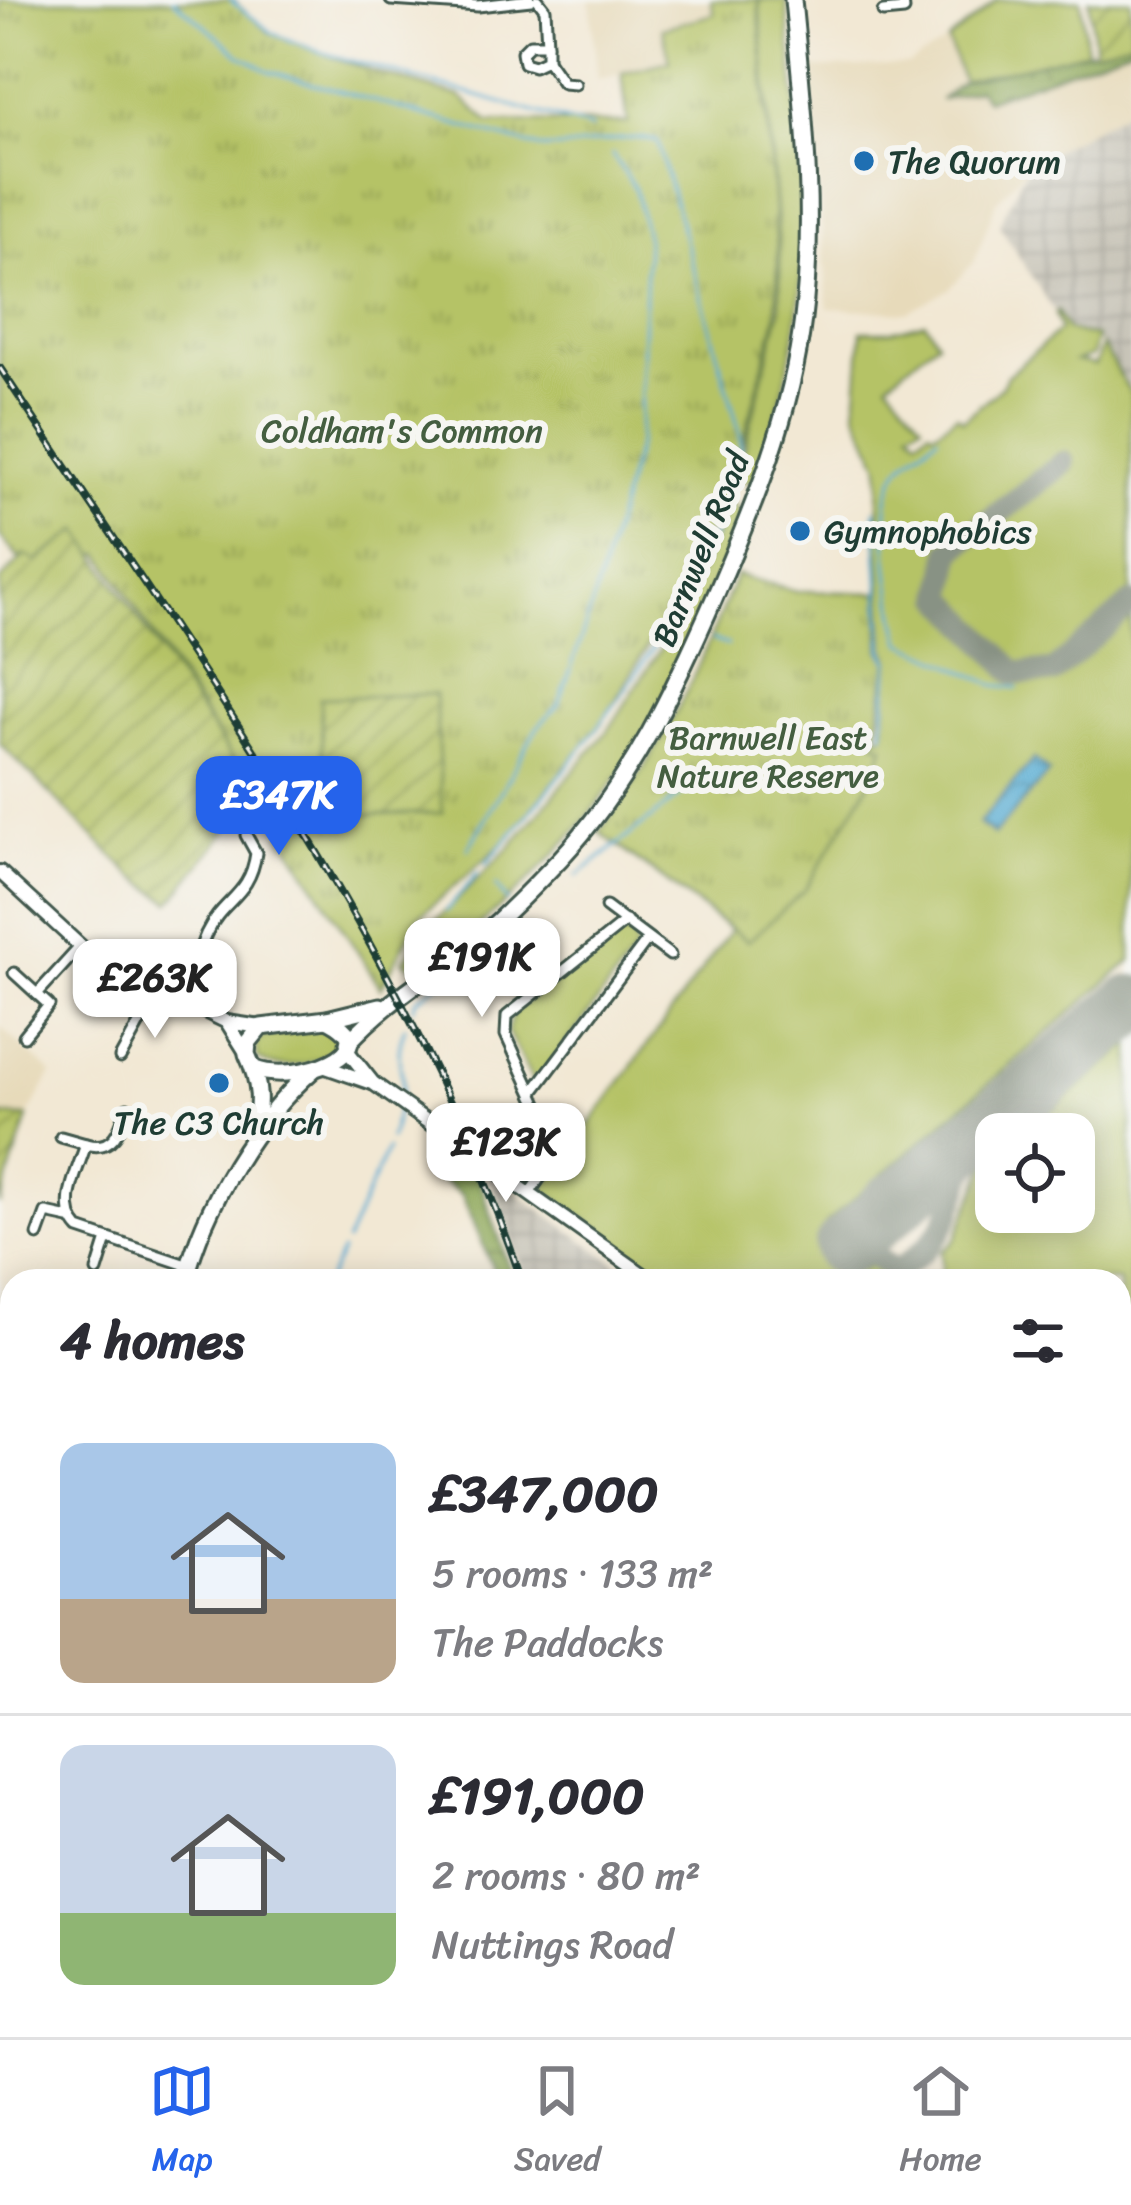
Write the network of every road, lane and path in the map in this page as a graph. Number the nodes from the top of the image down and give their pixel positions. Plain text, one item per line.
1 (393, 0) edge
2 (534, 0) edge
3 (793, 0) edge
4 (903, 0) edge
5 (883, 12) dead end
6 (547, 44) junction
7 (547, 60) junction
8 (574, 84) dead end
9 (246, 835) dead end
10 (0, 872) edge
11 (606, 907) dead end
12 (626, 921) junction
13 (648, 939) junction
14 (80, 947) junction
15 (670, 955) dead end
16 (14, 973) dead end
17 (148, 983) junction
18 (166, 992) junction
19 (38, 994) junction
20 (183, 1000) junction
21 (151, 1002) junction
22 (384, 1005) junction
23 (326, 1019) junction
24 (227, 1022) junction
25 (261, 1027) junction
26 (24, 1036) dead end
27 (347, 1046) junction
28 (120, 1058) dead end
29 (251, 1062) junction
30 (320, 1068) junction
31 (374, 1083) junction
32 (533, 1092) junction
33 (127, 1108) dead end
34 (61, 1137) dead end
35 (252, 1140) junction
36 (86, 1144) junction
37 (530, 1192) junction
38 (69, 1218) junction
39 (38, 1234) dead end
40 (107, 1239) junction
41 (99, 1269) edge
42 (176, 1269) edge
43 (189, 1269) edge
44 (636, 1269) edge
45 (0, 1397) edge
46 (0, 1423) edge

1 - 2 street
2 - 6 street
3 - 22 main road, Barnwell Road
4 - 5 street
6 - 7 street
6 - 7 street
7 - 8 street
9 - 20 street
10 - 14 street
11 - 12 street
12 - 13 street
12 - 32 street
13 - 15 street
13 - 32 street
14 - 17 street
14 - 19 street
16 - 19 street
17 - 18 street
17 - 21 street
18 - 20 street
18 - 21 street
19 - 26 street
20 - 24 street
21 - 28 street
22 - 23 main road, Barnwell Road
22 - 27 main road, Barnwell Road
23 - 25 main road, Barnwell Road
23 - 27 main road
24 - 25 street
24 - 29 street
25 - 29 main road
27 - 30 main road, Barnwell Road
27 - 31 street
29 - 30 main road
29 - 35 main road
30 - 31 street
30 - 35 main road, Barnwell Road
31 - 37 street
32 - 37 street
33 - 36 street
34 - 36 street
35 - 43 main road, Barnwell Road
36 - 38 street
37 - 44 street
38 - 39 street
38 - 40 street
40 - 41 street
40 - 42 street
45 - 46 street

